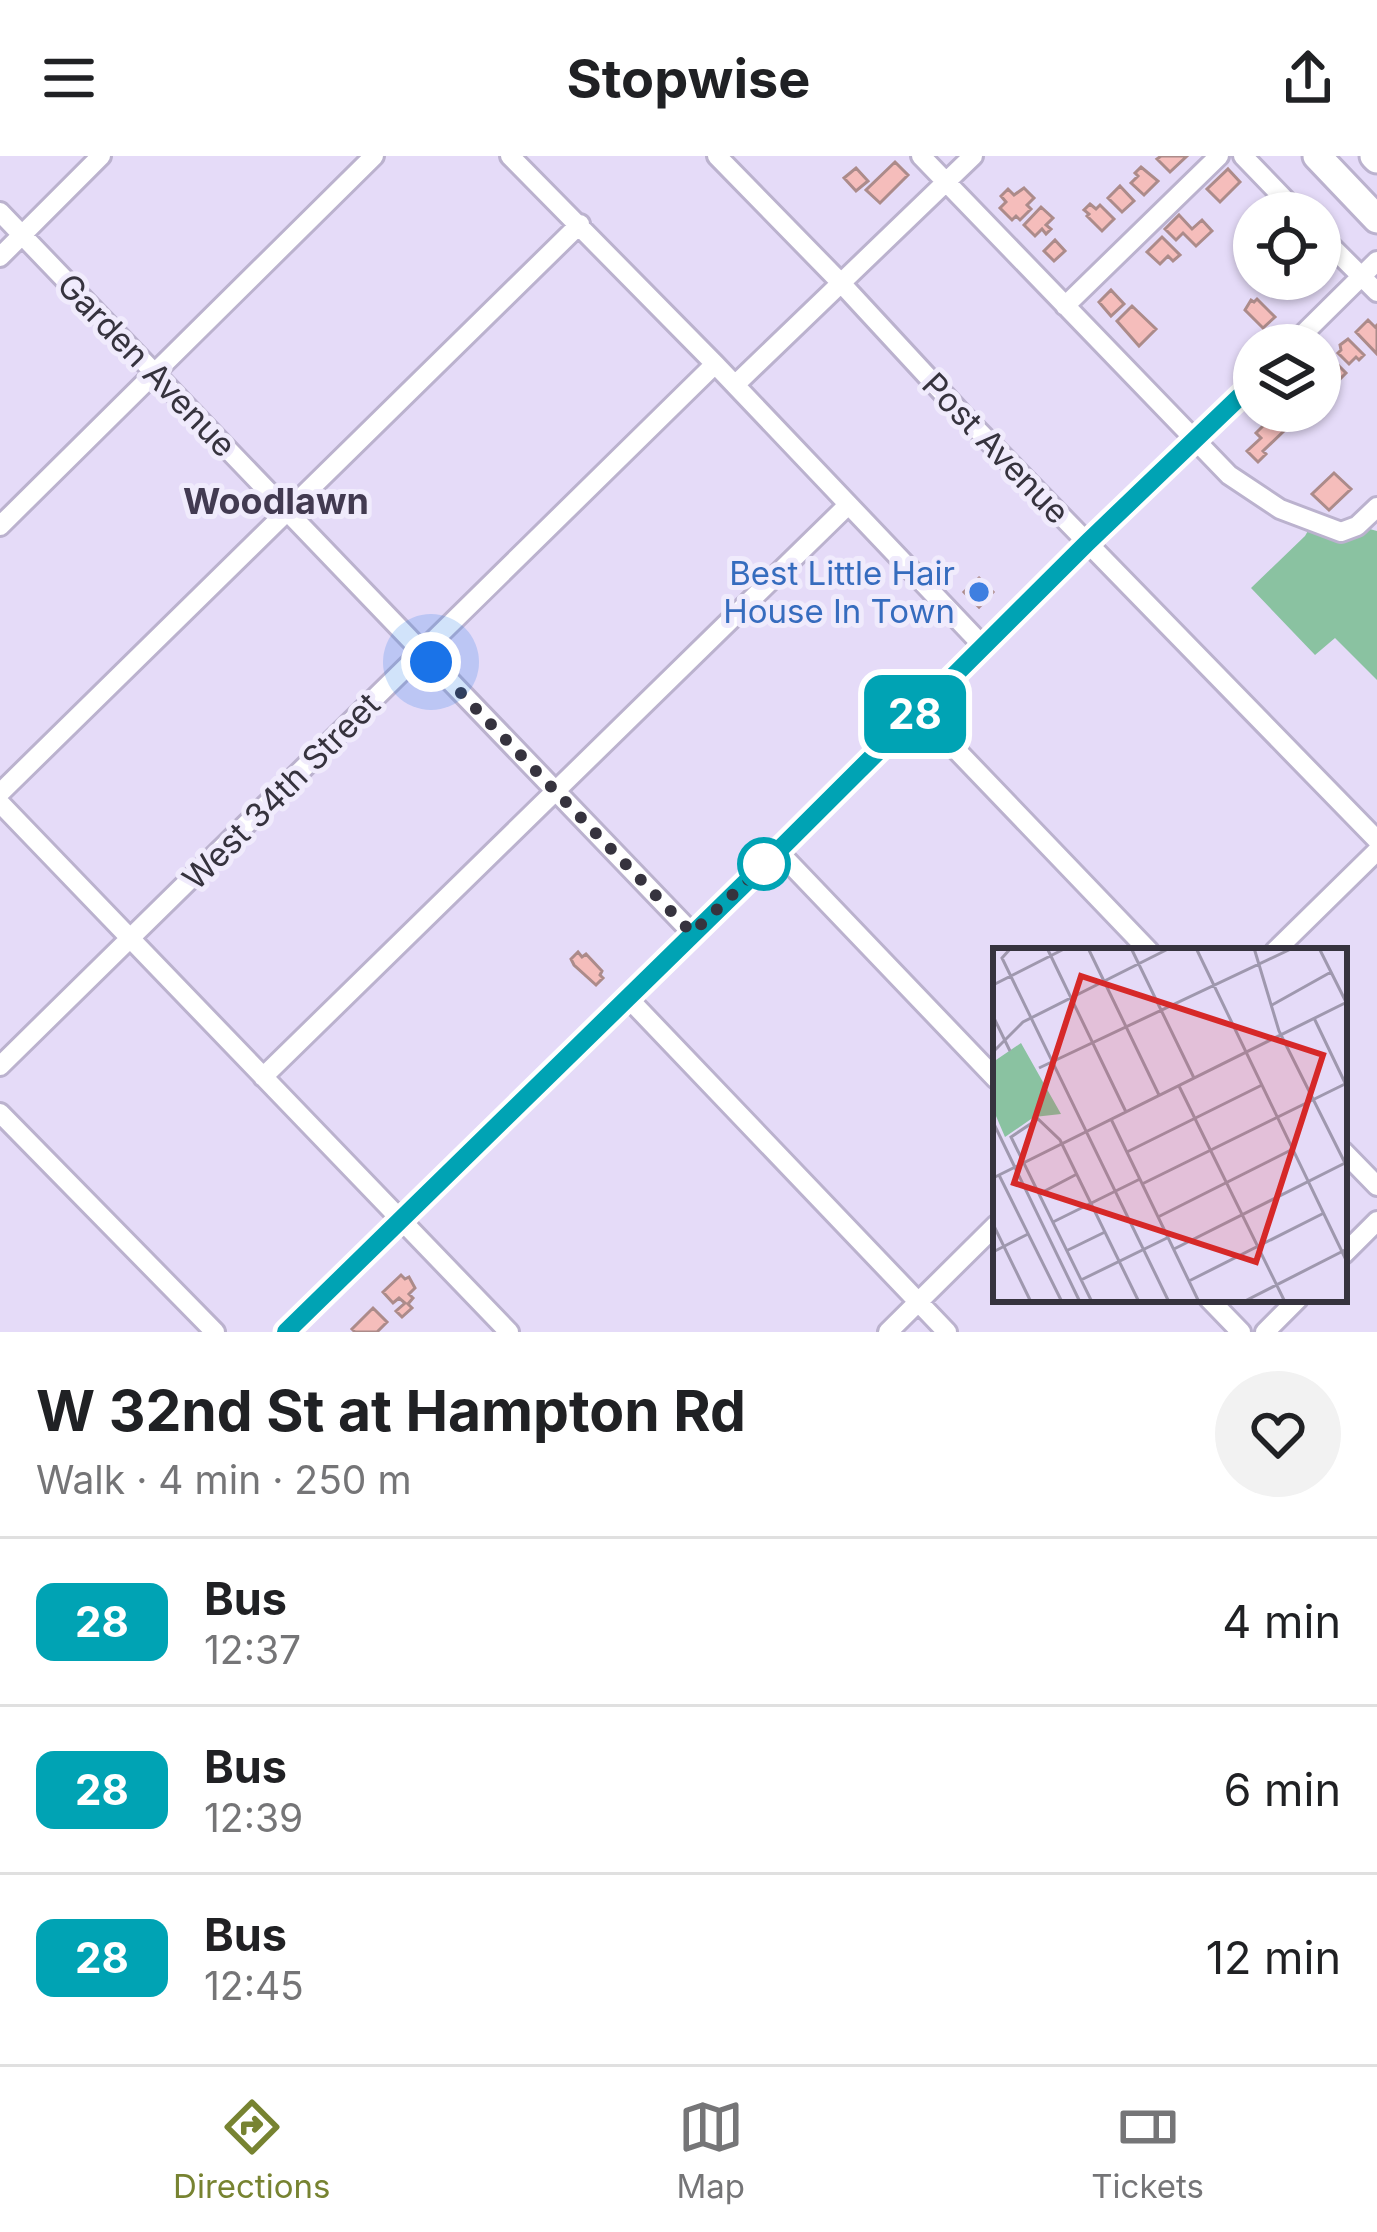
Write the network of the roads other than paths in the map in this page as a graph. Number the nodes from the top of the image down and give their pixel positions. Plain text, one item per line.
1 (101, 156) edge
2 (374, 156) edge
3 (510, 156) edge
4 (717, 156) edge
5 (921, 156) edge
6 (973, 156) edge
7 (1219, 156) edge
8 (1243, 156) edge
9 (1317, 156) edge
10 (946, 182) junction
11 (1278, 192) edge
12 (0, 212) edge
13 (1375, 217) edge
14 (580, 224) junction
15 (22, 235) junction
16 (0, 257) edge
17 (1341, 257) edge
18 (1377, 261) edge
19 (1361, 277) junction
20 (842, 283) junction
21 (1377, 292) edge
22 (1066, 306) junction
23 (1313, 324) edge
24 (715, 364) junction
25 (156, 372) junction
26 (735, 386) junction
27 (1233, 403) edge
28 (1195, 441) junction
29 (848, 505) junction
30 (1377, 507) edge
31 (289, 512) junction
32 (0, 526) edge
33 (1087, 543) junction
34 (983, 646) junction
35 (422, 651) junction
36 (919, 710) junction
37 (556, 789) junction
38 (0, 793) edge
39 (0, 803) edge
40 (1377, 840) edge
41 (778, 851) junction
42 (1377, 851) edge
43 (692, 933) junction
44 (132, 938) junction
45 (1146, 948) edge
46 (1278, 948) edge
47 (628, 998) junction
48 (0, 1066) edge
49 (993, 1076) edge
50 (263, 1077) junction
51 (0, 1113) edge
52 (1347, 1155) edge
53 (1377, 1186) edge
54 (401, 1220) junction
55 (1377, 1221) edge
56 (993, 1228) edge
57 (1347, 1251) edge
58 (918, 1302) junction
59 (1212, 1302) edge
60 (1295, 1302) edge
61 (215, 1332) edge
62 (286, 1332) edge
63 (509, 1332) edge
64 (888, 1332) edge
65 (947, 1332) edge
66 (1241, 1332) edge
67 (1265, 1332) edge

1 - 15 street
2 - 25 street
3 - 14 street
4 - 20 street, Post Avenue
5 - 10 street
6 - 10 street
7 - 22 street
8 - 11 street
9 - 13 highway
10 - 20 street
10 - 22 street
12 - 15 street, Garden Avenue
14 - 24 street
14 - 31 street
15 - 16 street
15 - 25 street, Garden Avenue
17 - 19 street
18 - 19 street
19 - 21 street
19 - 23 street
20 - 26 street
20 - 33 street, Post Avenue
22 - 28 street
24 - 26 street
24 - 35 street, West 34th Street
25 - 31 street, Garden Avenue
25 - 32 street
26 - 29 street
27 - 28 street
28 - 30 street
28 - 33 street
29 - 34 street
29 - 37 street
31 - 35 street, Garden Avenue
31 - 38 street
33 - 34 street
33 - 40 street, Post Avenue
34 - 36 street
35 - 37 street, Garden Avenue
35 - 44 street, West 34th Street
36 - 41 street
36 - 45 street
37 - 43 street, Garden Avenue
37 - 50 street
39 - 44 street
41 - 43 street
41 - 49 street
42 - 46 street
43 - 47 street
44 - 48 street, West 34th Street
44 - 50 street
47 - 54 street
47 - 58 street
50 - 54 street
51 - 61 street
52 - 53 street
54 - 62 street
54 - 63 street
55 - 57 street
56 - 58 street
58 - 64 street
58 - 65 street
59 - 66 street
60 - 67 street

